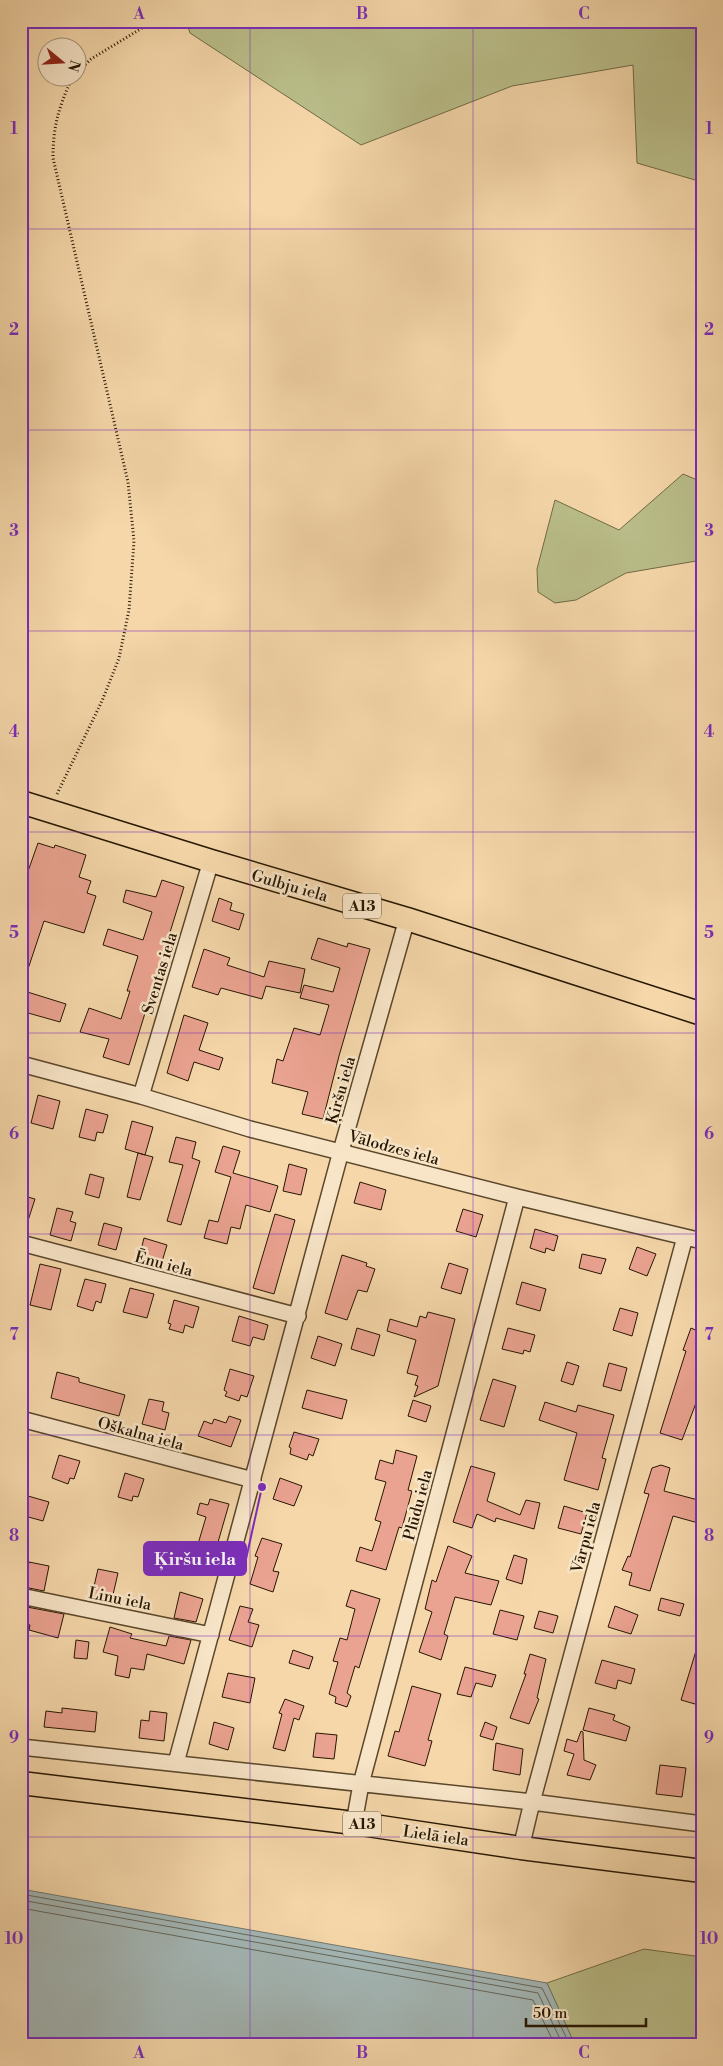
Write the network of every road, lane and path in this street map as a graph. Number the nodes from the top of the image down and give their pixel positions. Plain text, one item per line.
1 (149, 21) edge
2 (88, 62) edge
3 (68, 88) edge
4 (21, 802) edge
5 (50, 810) junction
6 (211, 861) junction
7 (407, 919) junction
8 (702, 1014) edge
9 (21, 1064) edge
10 (141, 1096) junction
11 (341, 1151) junction
12 (517, 1197) junction
13 (685, 1237) junction
14 (702, 1242) edge
15 (21, 1243) edge
16 (298, 1316) junction
17 (21, 1419) edge
18 (253, 1480) junction
19 (21, 1596) edge
20 (211, 1635) junction
21 (21, 1747) edge
22 (176, 1763) junction
23 (21, 1783) edge
24 (361, 1784) junction
25 (532, 1802) junction
26 (354, 1823) junction
27 (702, 1824) edge
28 (521, 1848) junction
29 (702, 1871) edge

1 - 2 path
3 - 5 path
4 - 5 main road, Gulbju iela / A13
5 - 6 main road, Gulbju iela / A13
6 - 7 main road, Gulbju iela / A13
6 - 10 street, Sventas iela
7 - 8 main road, Gulbju iela / A13
7 - 11 street, Ķiršu iela
9 - 10 street, Vālodzes iela
10 - 11 street, Vālodzes iela
11 - 12 street, Vālodzes iela
11 - 16 street, Ķiršu iela
12 - 13 street, Vālodzes iela
12 - 24 street, Plūdu iela
13 - 14 street, Vālodzes iela
13 - 25 street, Vārpu iela
15 - 16 street, Ēnu iela
16 - 18 street, Ķiršu iela
17 - 18 street, Oškalna iela
18 - 20 street, Ķiršu iela
19 - 20 street, Linu iela
20 - 22 street, Ķiršu iela
21 - 22 street
22 - 24 street
23 - 26 main road, Lielā iela / A13
24 - 25 street
24 - 26 street, Plūdu iela
25 - 27 street
25 - 28 street, Vārpu iela
26 - 28 main road, Lielā iela / A13
28 - 29 main road, Lielā iela / A13

